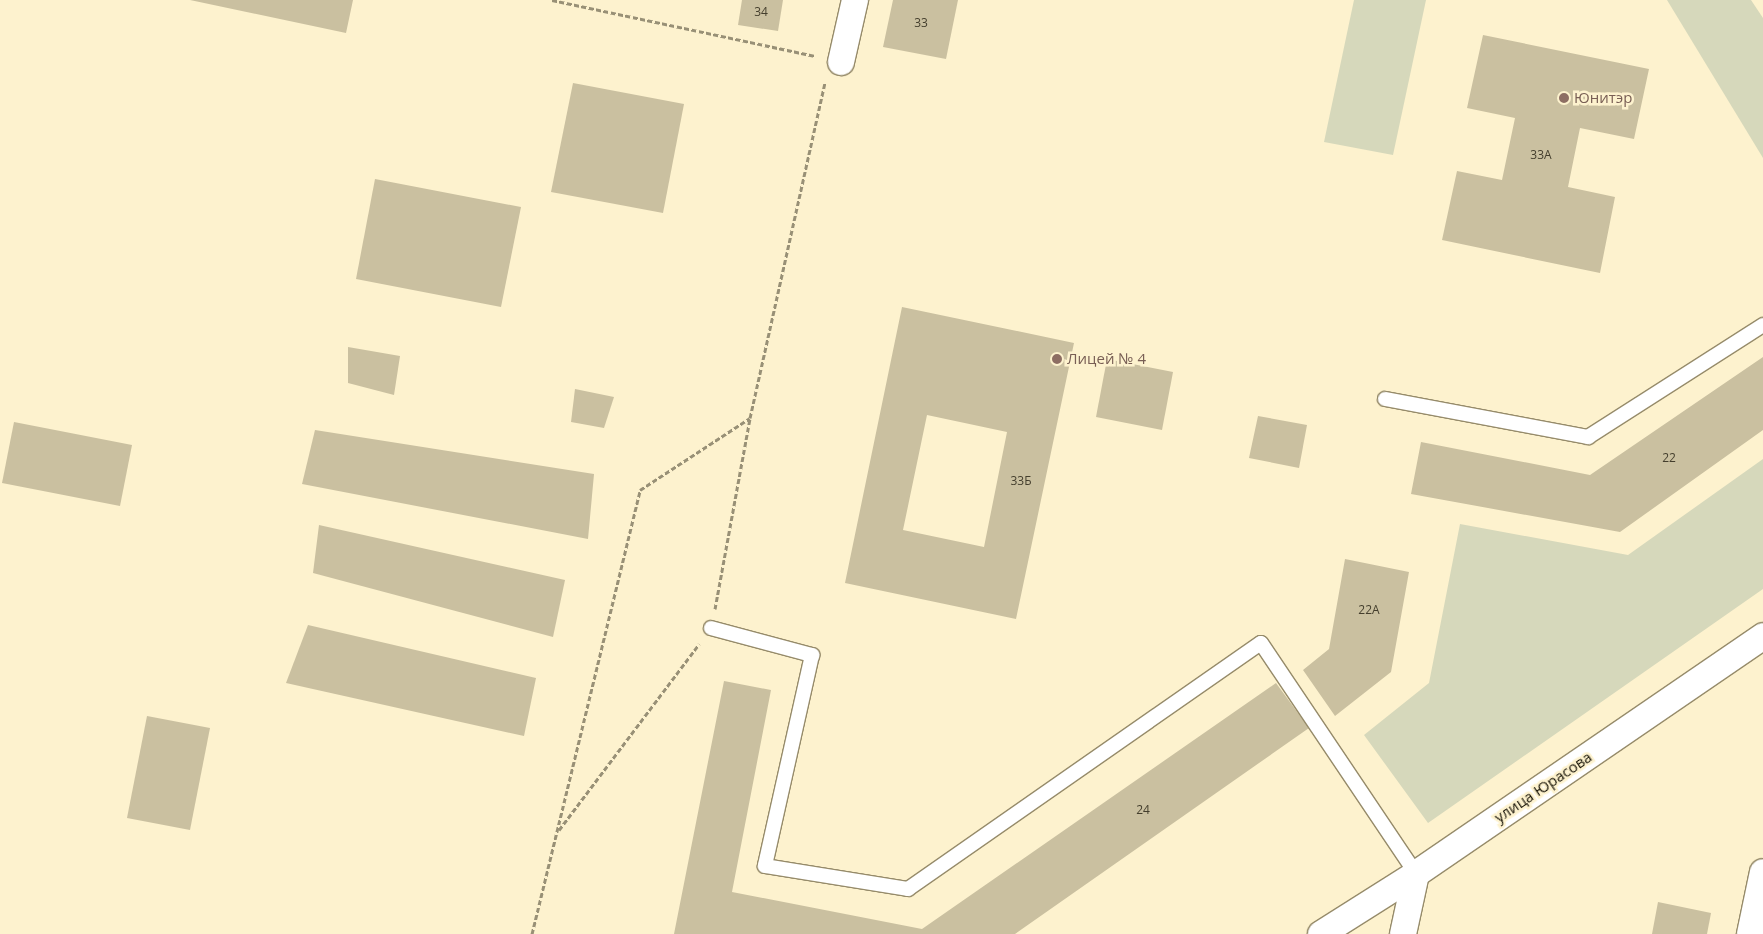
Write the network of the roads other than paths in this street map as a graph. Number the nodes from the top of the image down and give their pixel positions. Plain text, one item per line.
1 (855, 0) edge
2 (836, 61) road end
3 (1763, 325) edge
4 (1385, 399) dead end
5 (711, 628) road end
6 (1763, 636) edge
7 (1763, 872) edge
8 (1416, 874) junction
9 (1321, 934) edge
10 (1403, 934) edge
11 (1750, 934) edge

1 - 2 street
3 - 4 lane
5 - 8 lane
6 - 8 street, улица Юрасова
7 - 11 street
8 - 9 street, улица Юрасова
8 - 10 street

